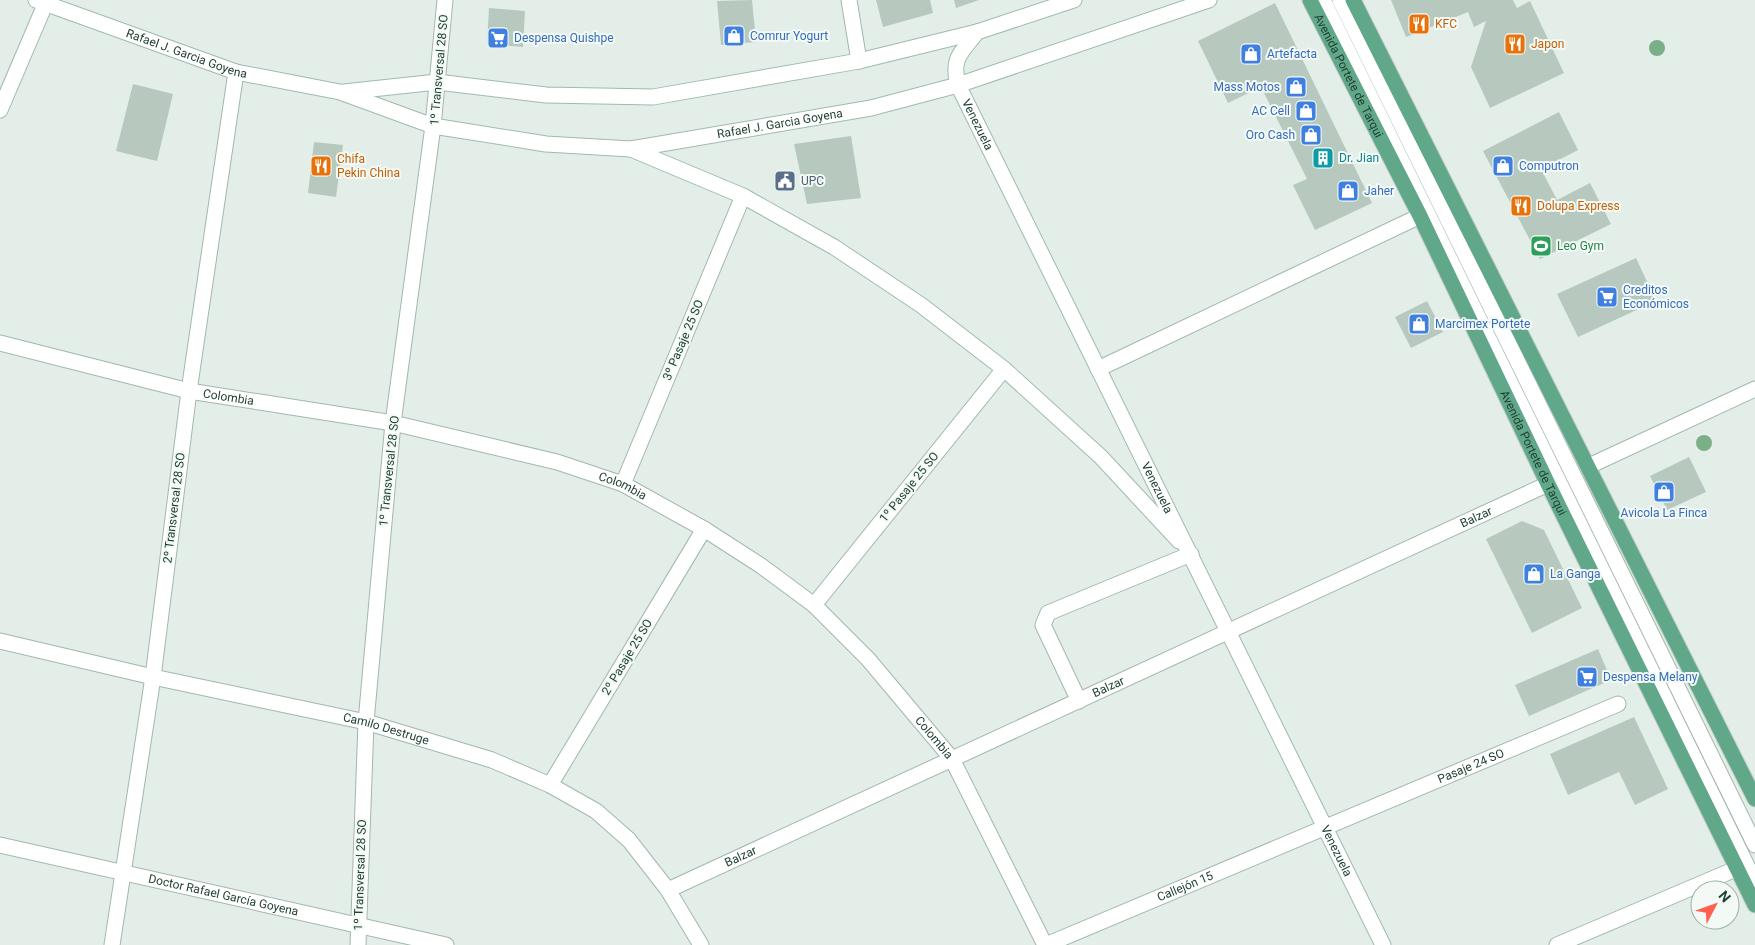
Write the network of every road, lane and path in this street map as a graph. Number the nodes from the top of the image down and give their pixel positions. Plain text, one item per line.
1 (445, 0) edge
2 (849, 0) edge
3 (1074, 0) edge
4 (1209, 0) edge
5 (1310, 0) edge
6 (1323, 0) edge
7 (1340, 0) edge
8 (1353, 0) edge
9 (43, 1) edge
10 (977, 32) junction
11 (859, 61) junction
12 (236, 72) junction
13 (437, 82) junction
14 (958, 85) junction
15 (340, 92) junction
16 (0, 110) edge
17 (433, 126) junction
18 (631, 149) junction
19 (743, 196) junction
20 (1420, 216) junction
21 (0, 343) edge
22 (1004, 369) junction
23 (1098, 369) junction
24 (1755, 388) edge
25 (189, 391) junction
26 (393, 424) junction
27 (1588, 466) junction
28 (623, 484) junction
29 (1548, 484) junction
30 (704, 530) junction
31 (1191, 554) junction
32 (814, 606) junction
33 (1228, 632) junction
34 (0, 641) edge
35 (153, 677) junction
36 (1078, 701) junction
37 (1618, 704) dead end
38 (366, 722) junction
39 (952, 759) junction
40 (550, 785) junction
41 (1755, 799) edge
42 (1325, 827) junction
43 (1755, 845) edge
44 (0, 846) edge
45 (1738, 868) junction
46 (124, 874) junction
47 (1755, 882) edge
48 (668, 890) junction
49 (1755, 905) edge
50 (359, 926) junction
51 (112, 945) edge
52 (358, 945) edge
53 (446, 945) edge
54 (701, 945) edge
55 (1045, 945) edge
56 (1383, 945) edge
57 (1556, 945) edge

1 - 13 street, 1º Transversal 28 SO
2 - 11 street
3 - 10 street, Rafael J. Garcia Goyena
4 - 14 street, Rafael J. Garcia Goyena
5 - 20 main road, Avenida Portete de Tarqui
6 - 47 street, Avenida Portete de Tarqui
7 - 43 street, Avenida Portete de Tarqui
8 - 27 main road
9 - 12 street, Rafael J. Garcia Goyena
9 - 16 street
10 - 11 street, Rafael J. Garcia Goyena
10 - 14 street, Venezuela
11 - 13 street, Rafael J. Garcia Goyena
12 - 15 street, Rafael J. Garcia Goyena
12 - 25 street, 2º Transversal 28 SO
13 - 15 street, Rafael J. Garcia Goyena
13 - 17 street, 1º Transversal 28 SO
14 - 18 street, Rafael J. Garcia Goyena
14 - 23 street, Venezuela
15 - 17 street, Rafael J. Garcia Goyena
17 - 18 street, Rafael J. Garcia Goyena
17 - 26 street, 1º Transversal 28 SO
18 - 19 street
19 - 22 street
19 - 28 street, 3º Pasaje 25 SO
20 - 23 street
20 - 29 main road, Avenida Portete de Tarqui
21 - 25 street, Colombia
22 - 31 street
22 - 32 street, 1º Pasaje 25 SO
23 - 31 street, Venezuela
24 - 27 street
25 - 26 street, Colombia
25 - 35 street, 2º Transversal 28 SO
26 - 28 street, Colombia
26 - 38 street, 1º Transversal 28 SO
27 - 41 main road
28 - 30 street, Colombia
29 - 33 street, Balzar
29 - 45 main road, Avenida Portete de Tarqui
30 - 32 street, Colombia
30 - 40 street, 2º Pasaje 25 SO
31 - 33 street, Venezuela
31 - 36 street
32 - 39 street, Colombia
33 - 36 street, Balzar
33 - 42 street, Venezuela
34 - 35 street, Camilo Destruge
35 - 38 street, Camilo Destruge
35 - 46 street, 2º Transversal 28 SO
36 - 39 street, Balzar
37 - 42 street, Pasaje 24 SO
38 - 40 street, Camilo Destruge
38 - 50 street, 1º Transversal 28 SO
39 - 48 street, Balzar
39 - 55 street, Colombia
40 - 48 street, Camilo Destruge
42 - 55 street, Callejón 15
42 - 56 street, Venezuela
44 - 46 street, Doctor Rafael García Goyena
45 - 49 main road, Avenida Portete de Tarqui
45 - 57 street
46 - 50 street, Doctor Rafael García Goyena
46 - 51 street, 2º Transversal 28 SO
48 - 54 street, Camilo Destruge
50 - 52 street, 1º Transversal 28 SO
50 - 53 street, Doctor Rafael García Goyena

